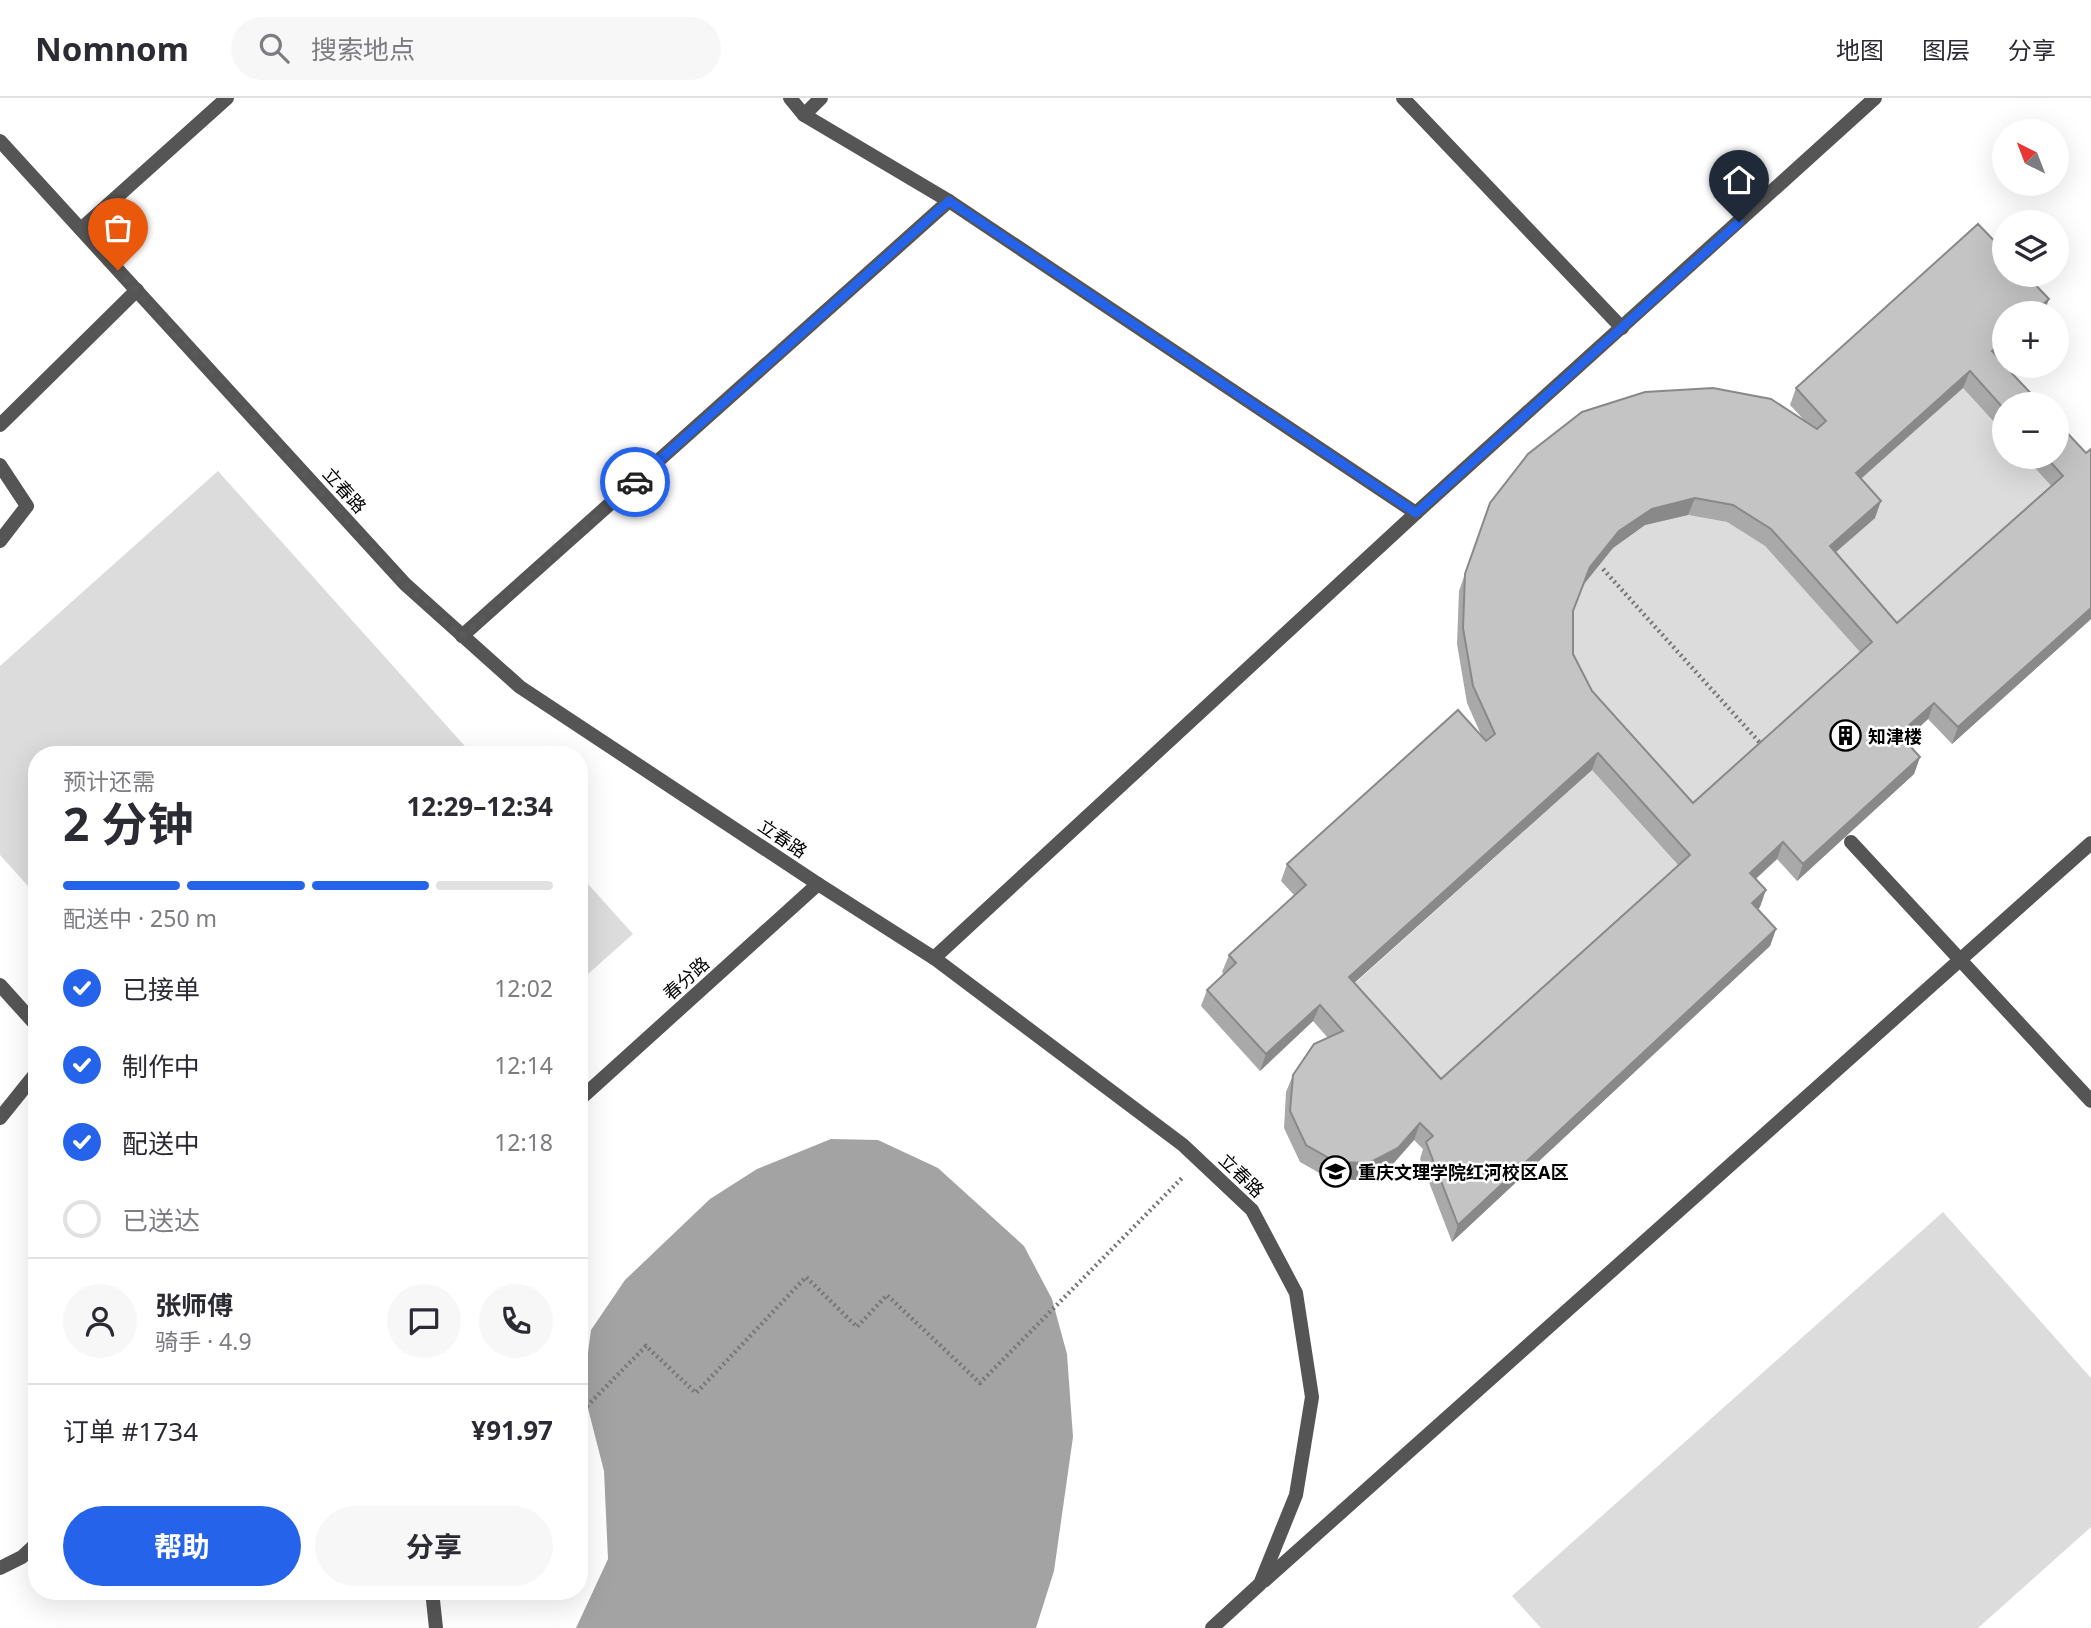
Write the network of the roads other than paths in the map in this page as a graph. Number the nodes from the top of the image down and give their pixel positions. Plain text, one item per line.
1 (227, 98) edge
2 (790, 98) edge
3 (821, 98) edge
4 (1403, 98) edge
5 (1875, 98) edge
6 (804, 115) junction
7 (0, 141) edge
8 (949, 201) junction
9 (81, 229) junction
10 (136, 290) junction
11 (1622, 328) junction
12 (0, 425) edge
13 (0, 465) edge
14 (1416, 513) junction
15 (0, 541) edge
16 (462, 636) junction
17 (1851, 842) edge
18 (2091, 843) edge
19 (818, 884) junction
20 (934, 958) junction
21 (1961, 960) junction
22 (0, 985) edge
23 (28, 1017) edge
24 (28, 1083) edge
25 (588, 1092) edge
26 (2091, 1101) edge
27 (0, 1118) edge
28 (28, 1551) edge
29 (0, 1568) edge
30 (1260, 1584) junction
31 (433, 1600) edge
32 (436, 1628) edge
33 (1212, 1628) edge

1 - 9 street
2 - 6 street
3 - 6 street
4 - 11 street
5 - 11 street
6 - 8 street
7 - 9 street, 立春路
8 - 14 street
8 - 16 street
9 - 10 street, 立春路
10 - 12 street
10 - 16 street, 立春路
11 - 14 street
13 - 15 street
14 - 20 street
16 - 19 street, 立春路
17 - 21 street
18 - 21 street
19 - 20 street, 立春路
19 - 25 street, 春分路
20 - 30 street, 立春路
21 - 26 street
21 - 30 street
22 - 23 street
24 - 27 street
28 - 29 street
30 - 33 street, 立春路
31 - 32 street

